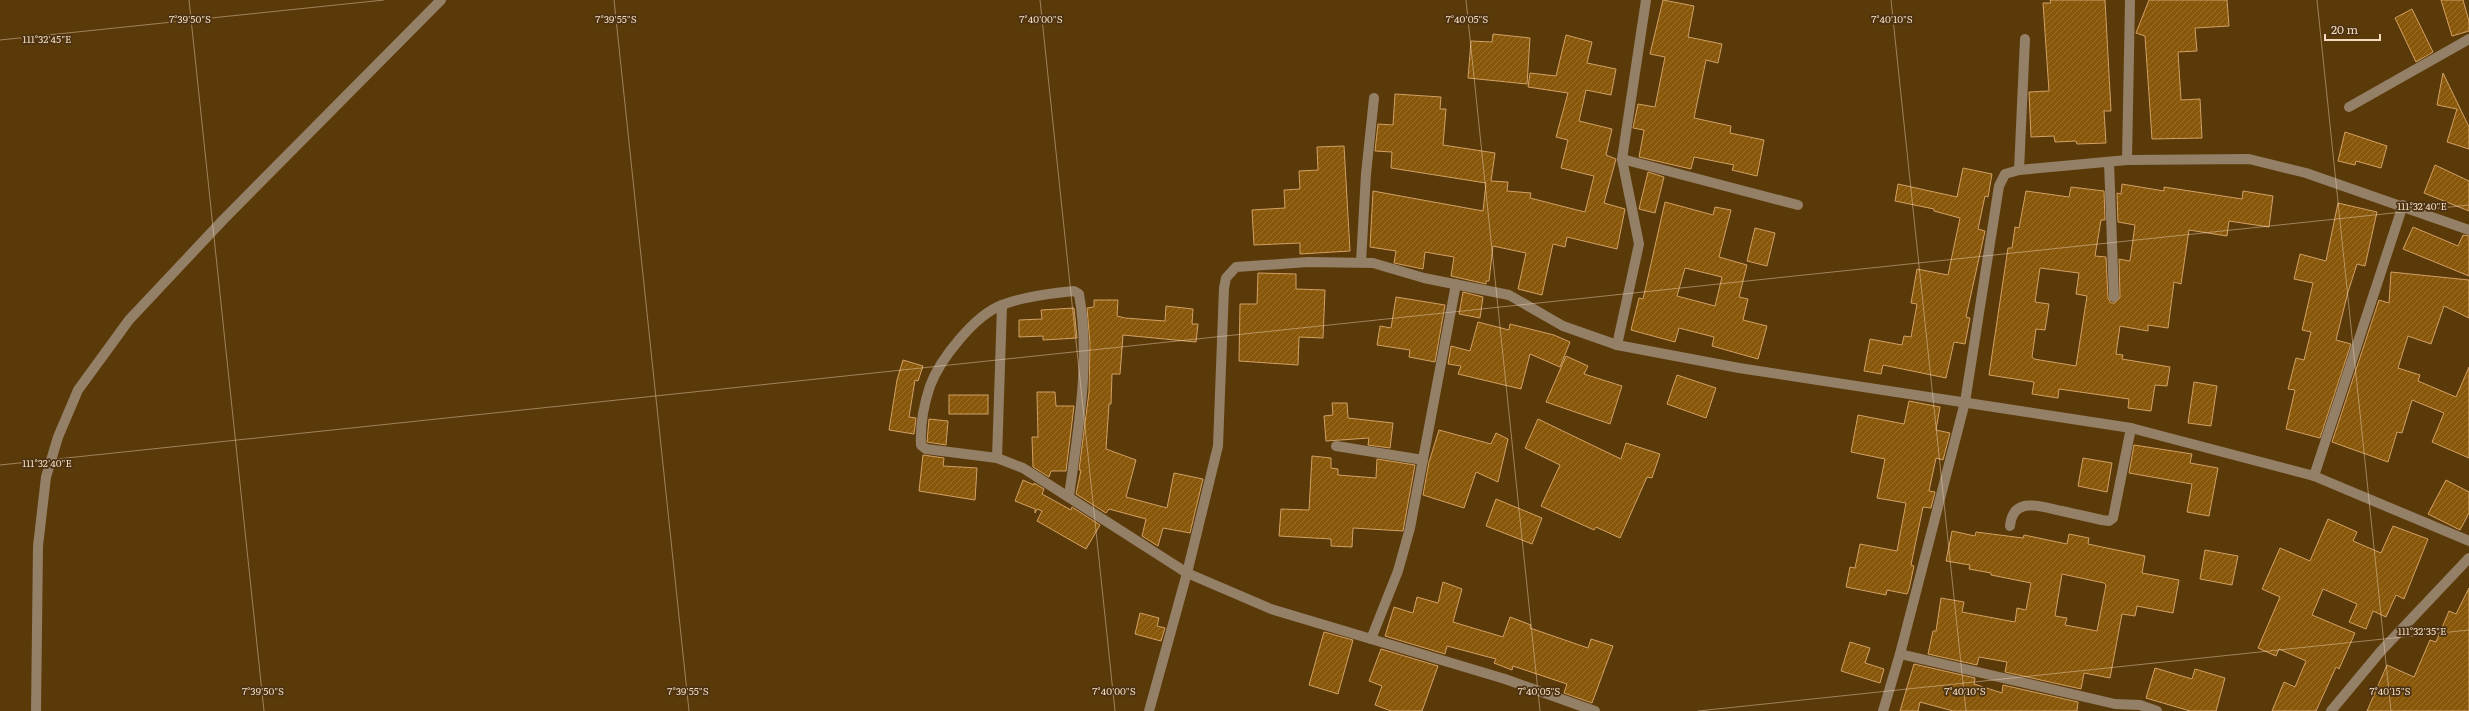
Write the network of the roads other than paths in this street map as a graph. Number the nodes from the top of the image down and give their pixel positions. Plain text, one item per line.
1 (440, 0) edge
2 (1646, 0) edge
3 (2130, 0) edge
4 (2025, 40) dead end
5 (2469, 40) edge
6 (1374, 98) dead end
7 (2349, 108) dead end
8 (1622, 158) junction
9 (2127, 160) junction
10 (2109, 162) junction
11 (2019, 170) junction
12 (1798, 205) dead end
13 (2403, 205) junction
14 (2469, 230) edge
15 (1361, 262) junction
16 (1456, 284) junction
17 (2114, 297) dead end
18 (1002, 305) junction
19 (1617, 345) junction
20 (1966, 402) junction
21 (2131, 428) junction
22 (1336, 446) dead end
23 (997, 458) junction
24 (1423, 460) junction
25 (2314, 476) junction
26 (1069, 496) junction
27 (2010, 526) dead end
28 (2469, 541) edge
29 (2469, 558) edge
30 (1187, 573) junction
31 (1371, 638) junction
32 (1900, 654) junction
33 (36, 711) edge
34 (1149, 711) edge
35 (1594, 711) edge
36 (1883, 711) edge
37 (2157, 711) edge
38 (2331, 711) edge

1 - 33 street
2 - 8 street
3 - 9 street
4 - 11 street
5 - 7 street
6 - 15 street
8 - 12 street
8 - 19 street
9 - 10 street
9 - 13 street
10 - 11 street
10 - 17 street
11 - 20 street
13 - 14 street
13 - 25 street
15 - 16 street
15 - 30 street
16 - 19 street
16 - 24 street
18 - 23 street
18 - 23 street
18 - 26 street
19 - 20 street
20 - 21 street
20 - 32 street
21 - 25 street
21 - 27 street
22 - 24 street
23 - 26 street
24 - 31 street
25 - 28 street
26 - 30 street
29 - 38 street
30 - 31 street
30 - 34 street
31 - 35 street
32 - 36 street
32 - 37 street

